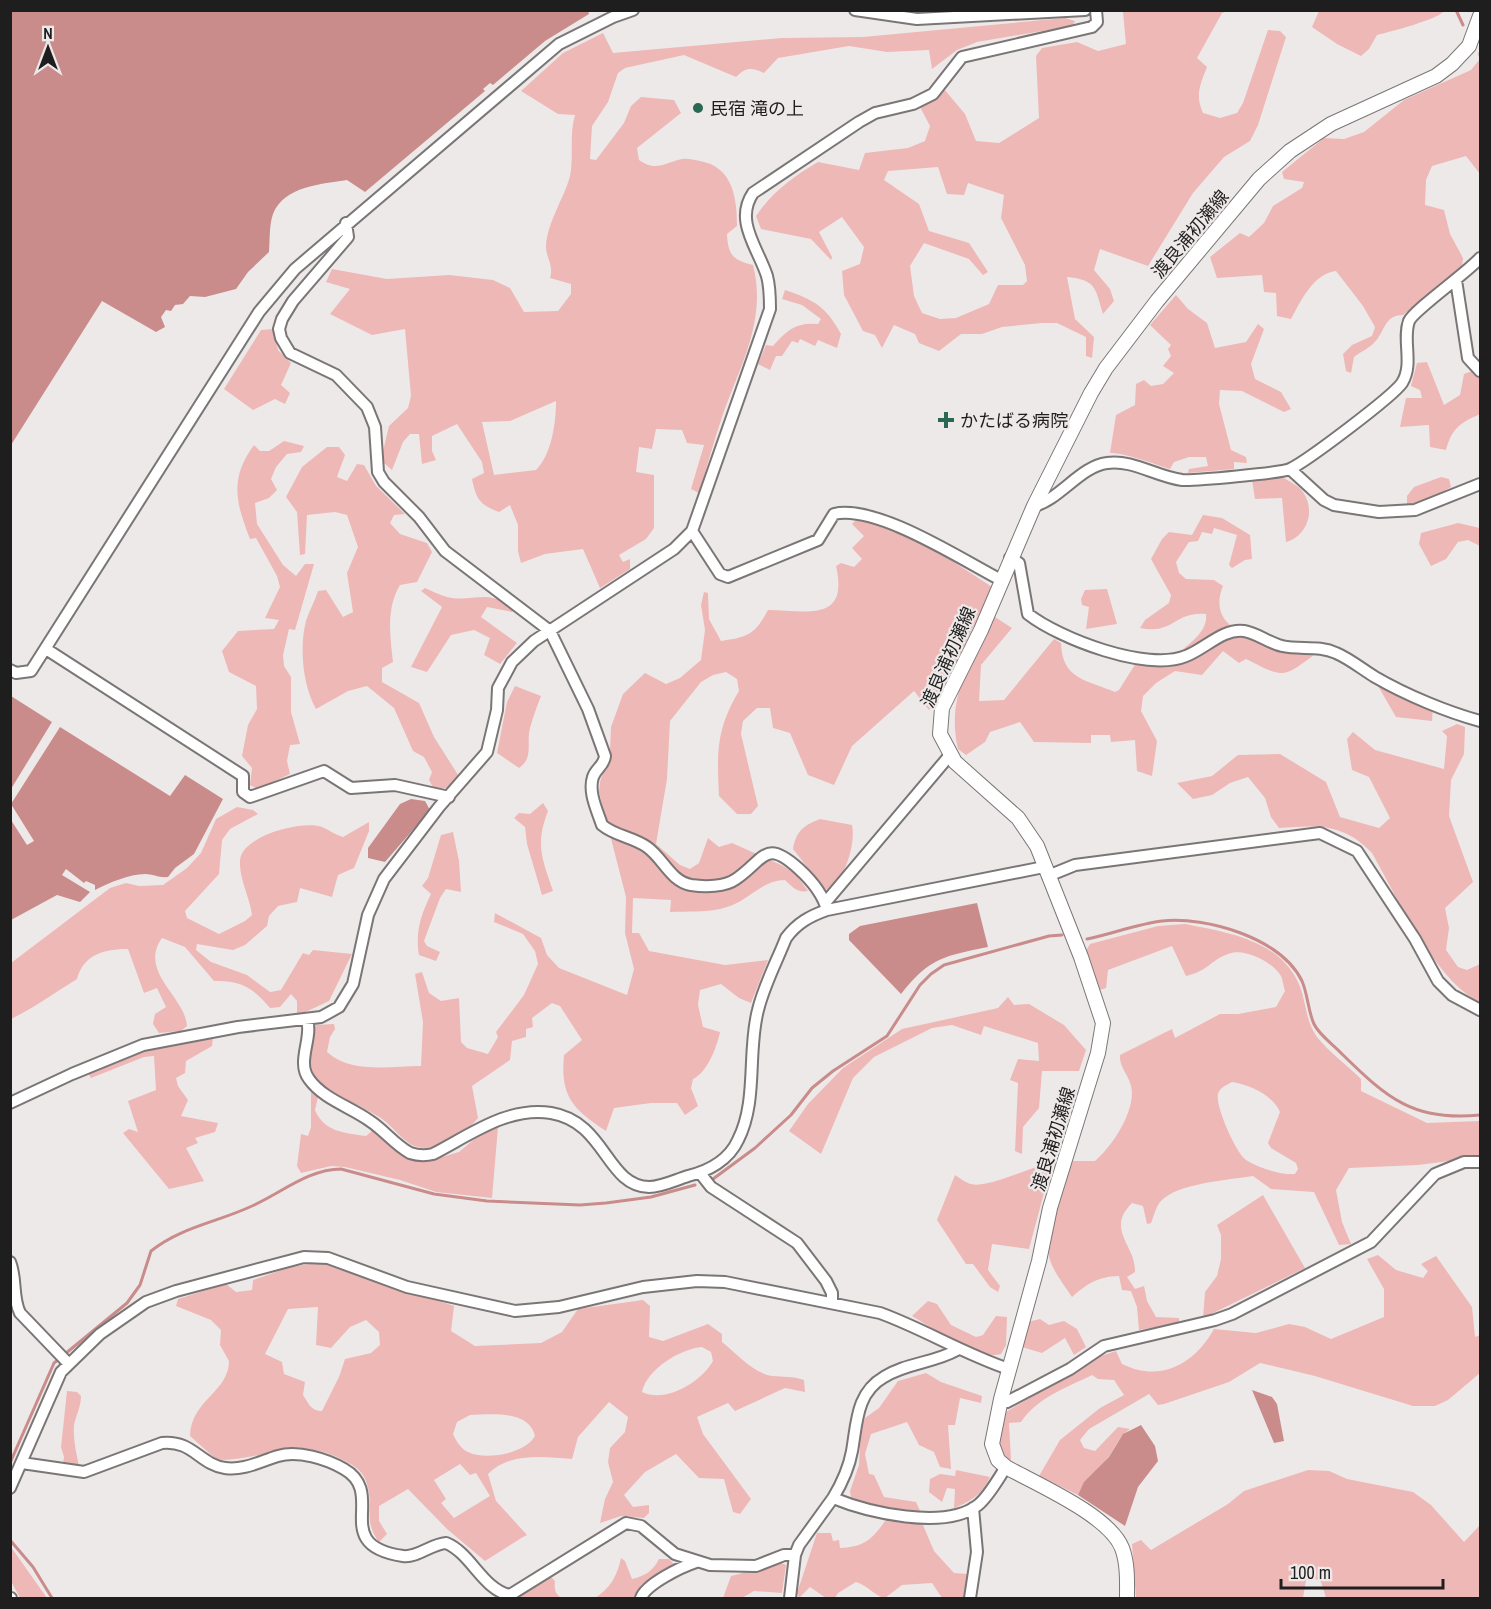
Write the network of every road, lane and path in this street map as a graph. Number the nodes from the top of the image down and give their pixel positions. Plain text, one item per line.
1 (633, 10) edge
2 (855, 10) edge
3 (1085, 10) edge
4 (1096, 10) edge
5 (1480, 16) edge
6 (346, 223) junction
7 (1480, 258) edge
8 (1456, 280) junction
9 (1480, 371) edge
10 (1290, 469) junction
11 (1480, 484) edge
12 (1034, 506) junction
13 (693, 531) junction
14 (1010, 558) junction
15 (1001, 580) junction
16 (550, 631) junction
17 (46, 649) junction
18 (10, 670) edge
19 (1480, 720) edge
20 (950, 754) junction
21 (449, 797) junction
22 (1046, 871) junction
23 (826, 907) junction
24 (1480, 1010) edge
25 (307, 1020) junction
26 (10, 1103) edge
27 (1480, 1162) edge
28 (700, 1173) junction
29 (10, 1262) edge
30 (832, 1302) junction
31 (957, 1350) junction
32 (64, 1359) junction
33 (1009, 1369) junction
34 (1001, 1399) junction
35 (22, 1463) junction
36 (1006, 1467) junction
37 (10, 1488) edge
38 (833, 1498) junction
39 (973, 1508) junction
40 (795, 1555) junction
41 (696, 1562) junction
42 (641, 1599) edge
43 (790, 1599) edge
44 (970, 1599) edge
45 (1127, 1599) edge

1 - 6 street
2 - 3 street
4 - 13 street
5 - 12 main road, 渡良浦初瀬線
6 - 16 street
6 - 17 street
7 - 8 street
8 - 9 street
8 - 10 street
10 - 11 street
10 - 12 street
12 - 14 main road, 渡良浦初瀬線
13 - 15 street
13 - 16 street
14 - 15 main road, 渡良浦初瀬線
14 - 19 street
15 - 20 main road, 渡良浦初瀬線
16 - 21 street
16 - 23 street
17 - 18 street
17 - 21 street
20 - 22 main road, 渡良浦初瀬線
20 - 23 street
21 - 25 street
22 - 23 street
22 - 24 street
22 - 33 main road, 渡良浦初瀬線
23 - 28 street
25 - 26 street
25 - 28 street
27 - 34 street
28 - 30 street
29 - 32 street
30 - 31 street
30 - 32 street
31 - 33 street
31 - 38 street
32 - 35 street
33 - 34 main road, 渡良浦初瀬線
34 - 36 main road, 渡良浦初瀬線
35 - 37 street
35 - 41 street
36 - 39 street
36 - 45 main road
38 - 39 street
38 - 40 street
39 - 44 street
40 - 41 street
40 - 43 street
41 - 42 street

